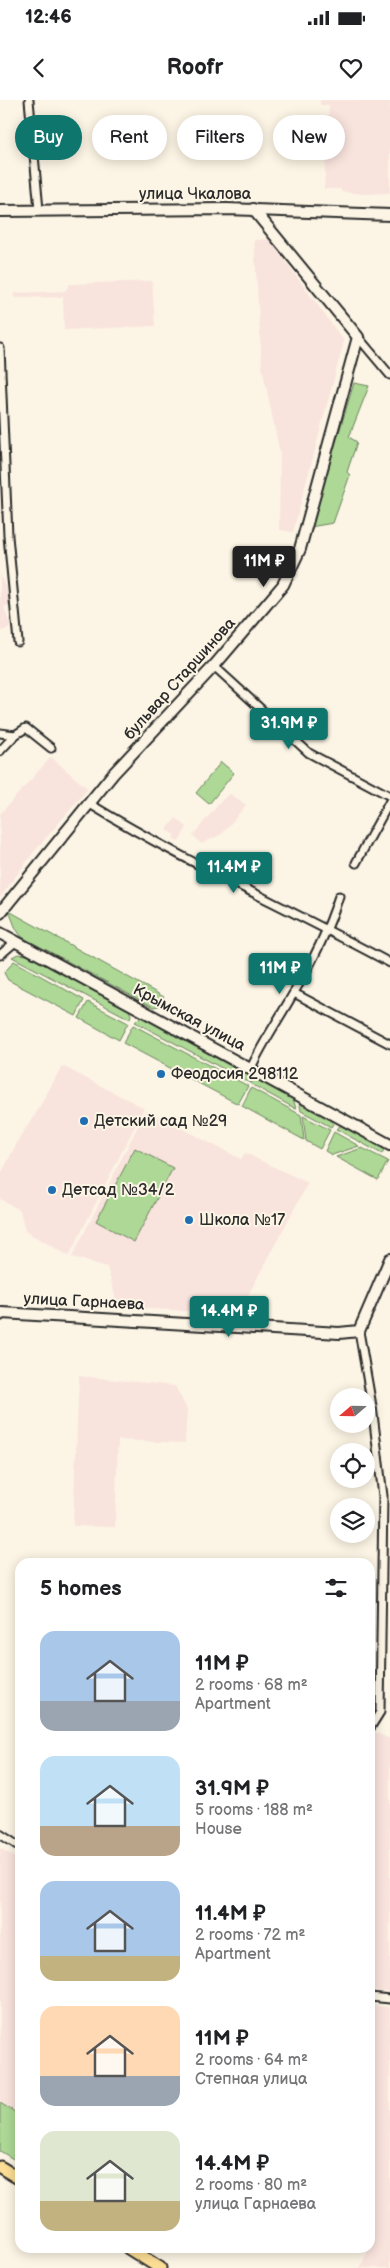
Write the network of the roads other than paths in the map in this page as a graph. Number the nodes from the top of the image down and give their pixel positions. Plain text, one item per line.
1 (29, 100) edge
2 (253, 209) junction
3 (39, 210) junction
4 (0, 211) edge
5 (390, 215) edge
6 (358, 337) junction
7 (0, 348) edge
8 (390, 375) edge
9 (18, 642) dead end
10 (214, 666) junction
11 (0, 733) edge
12 (15, 735) junction
13 (51, 748) dead end
14 (0, 752) edge
15 (390, 796) edge
16 (390, 801) edge
17 (90, 804) junction
18 (356, 863) dead end
19 (339, 896) dead end
20 (0, 913) edge
21 (328, 929) junction
22 (0, 934) edge
23 (16, 942) junction
24 (0, 955) edge
25 (390, 963) edge
26 (294, 993) junction
27 (390, 1044) edge
28 (251, 1068) junction
29 (390, 1144) edge
30 (390, 1259) edge
31 (1, 1312) edge
32 (359, 1331) junction
33 (375, 1720) edge
34 (0, 1834) edge
35 (15, 1844) edge
36 (375, 1998) edge
37 (390, 1999) edge
38 (0, 2168) edge
39 (15, 2176) edge
40 (136, 2253) edge
41 (160, 2268) edge

1 - 3 street
2 - 3 street, улица Чкалова
2 - 5 street, улица Чкалова
2 - 6 street
3 - 4 street, улица Чкалова
6 - 8 street
6 - 10 street, бульвар Старшинова
7 - 9 street
10 - 15 street
10 - 17 street, бульвар Старшинова
11 - 12 street
12 - 13 street
12 - 14 street
16 - 18 street
17 - 20 street, бульвар Старшинова
17 - 21 street
19 - 21 street
21 - 25 street
21 - 26 street
22 - 23 street, Крымская улица
23 - 24 street
23 - 28 street, Крымская улица
26 - 27 street
26 - 28 street
28 - 29 street, Крымская улица
30 - 32 street
31 - 32 street, улица Гарнаева
32 - 33 street
34 - 35 street
36 - 37 street
38 - 39 main road
40 - 41 main road

